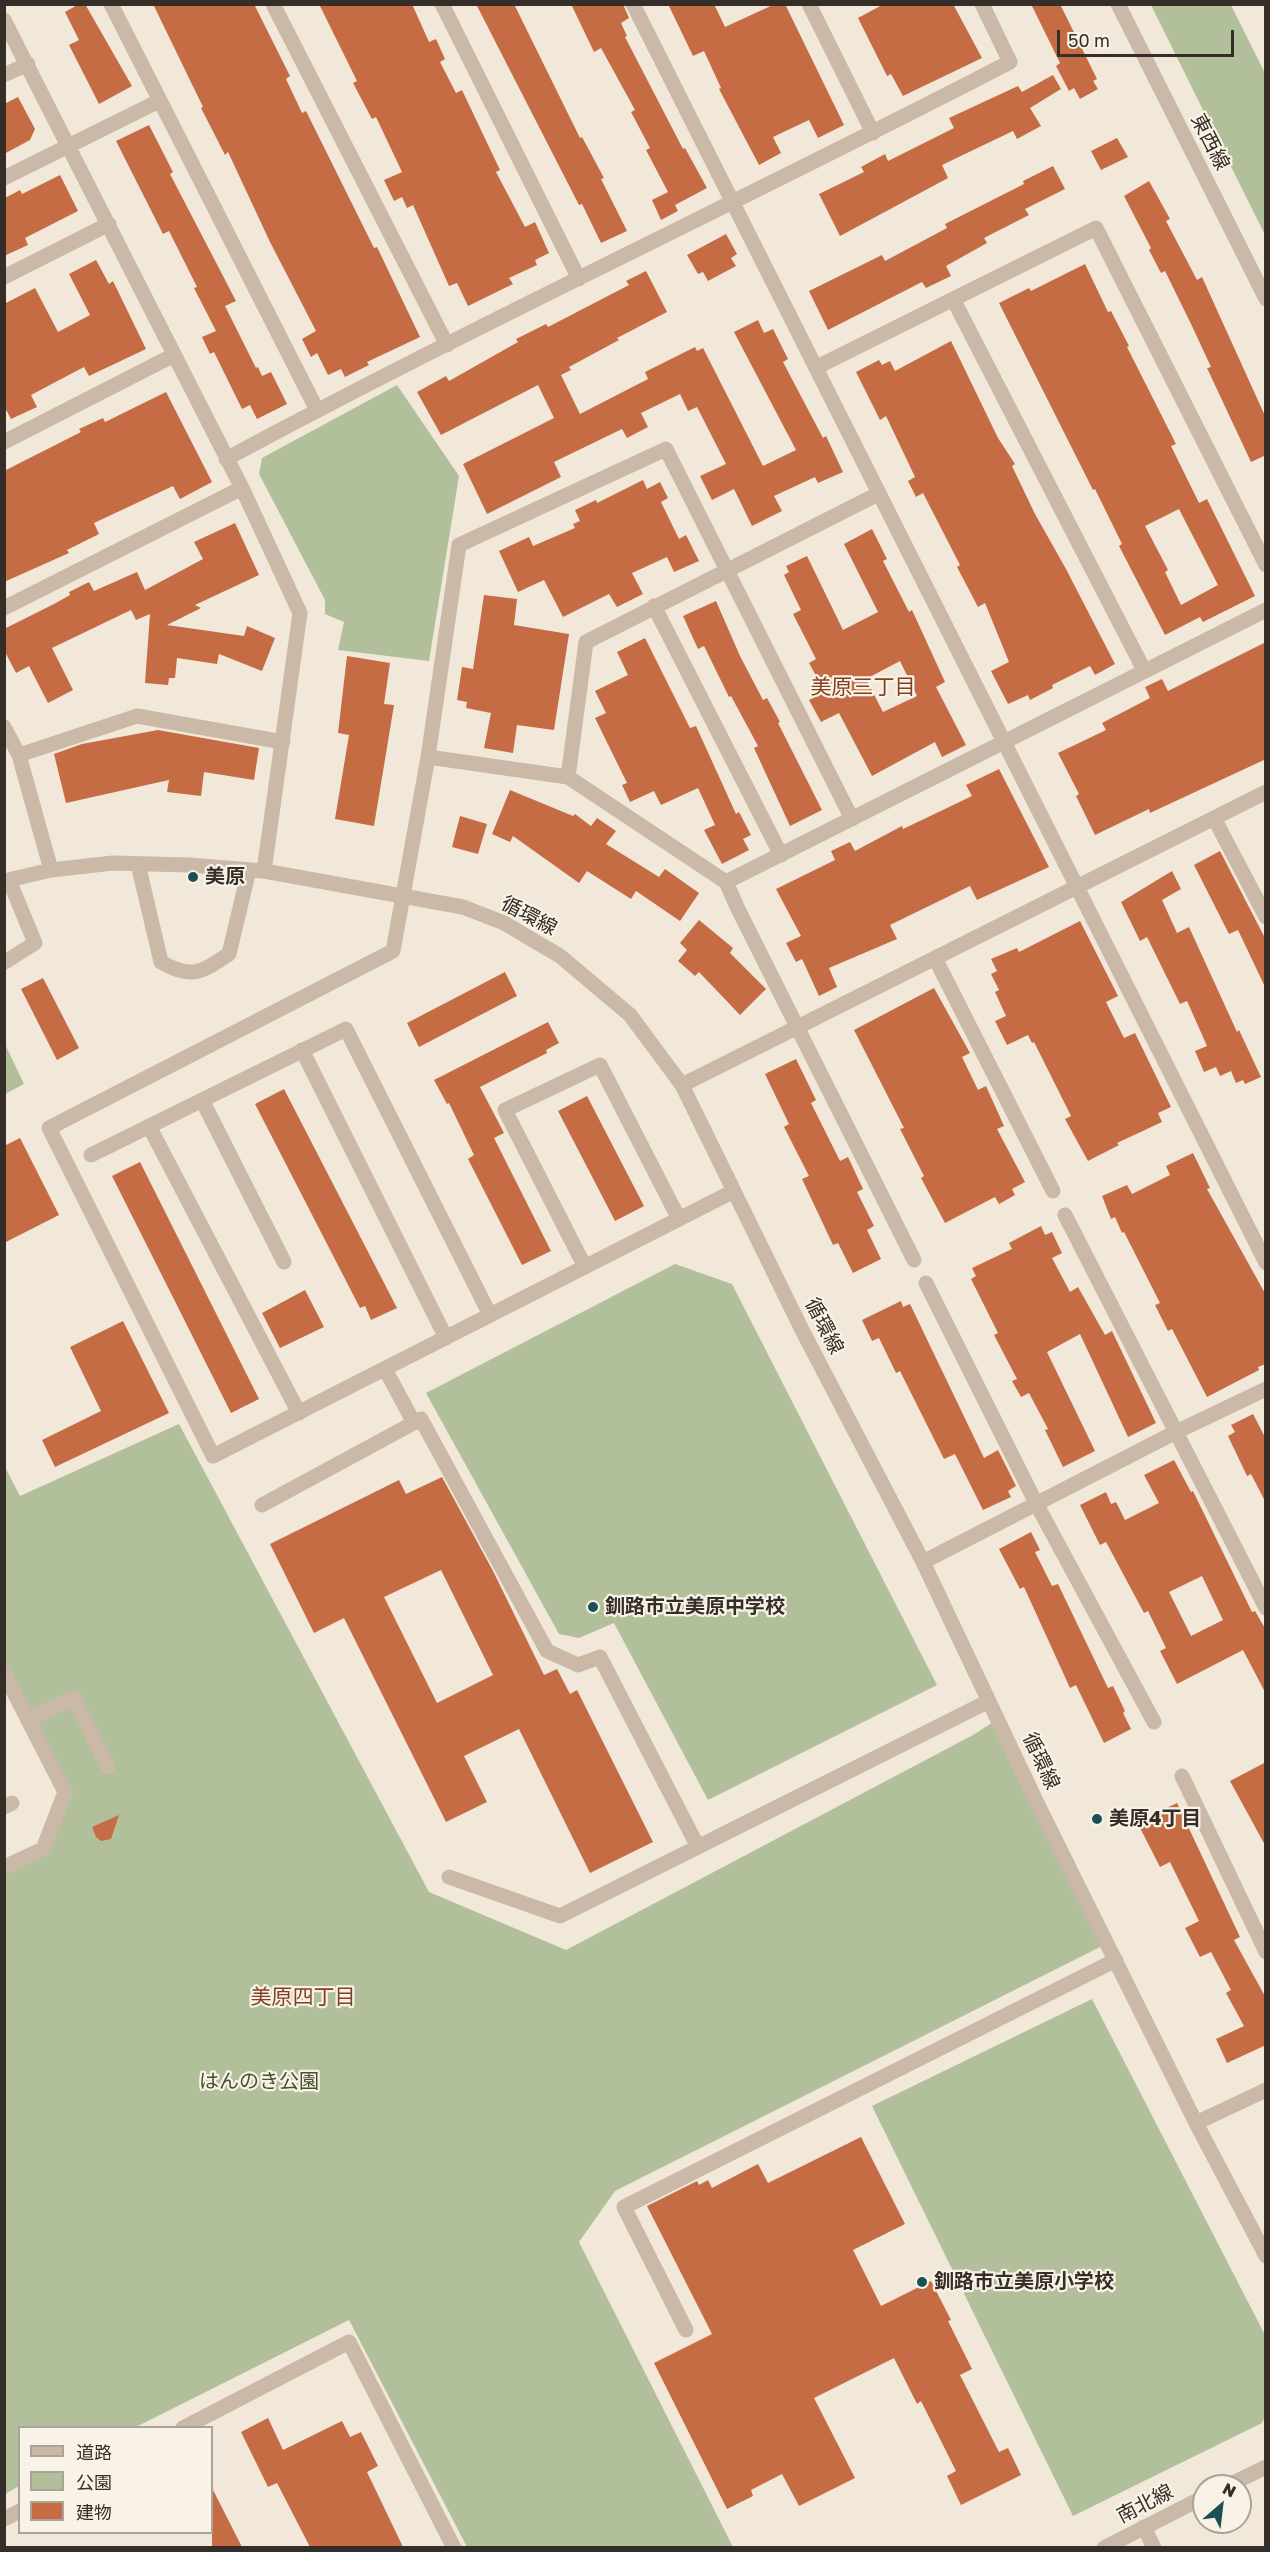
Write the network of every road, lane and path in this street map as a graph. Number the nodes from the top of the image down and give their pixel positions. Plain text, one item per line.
1 (111, 4) edge
2 (273, 4) edge
3 (442, 4) edge
4 (633, 4) edge
5 (809, 4) edge
6 (982, 4) edge
7 (1118, 4) edge
8 (4, 20) edge
9 (28, 64) junction
10 (4, 75) edge
11 (159, 101) junction
12 (873, 133) junction
13 (70, 145) junction
14 (4, 178) edge
15 (732, 204) junction
16 (109, 224) junction
17 (4, 277) edge
18 (579, 279) junction
19 (953, 299) junction
20 (1266, 299) edge
21 (447, 345) junction
22 (174, 355) junction
23 (817, 367) junction
24 (317, 410) junction
25 (4, 442) edge
26 (226, 459) junction
27 (242, 488) junction
28 (878, 494) junction
29 (1266, 565) edge
30 (727, 571) junction
31 (654, 606) junction
32 (4, 608) edge
33 (1266, 610) edge
34 (1144, 670) junction
35 (4, 727) edge
36 (283, 742) junction
37 (1003, 742) junction
38 (12, 750) edge
39 (428, 757) junction
40 (568, 777) junction
41 (1266, 792) edge
42 (1214, 818) junction
43 (852, 819) junction
44 (781, 855) junction
45 (138, 864) junction
46 (51, 870) junction
47 (256, 870) junction
48 (7, 880) edge
49 (726, 882) junction
50 (1077, 888) junction
51 (404, 896) junction
52 (1266, 917) edge
53 (935, 958) junction
54 (5, 962) edge
55 (799, 1028) junction
56 (302, 1050) junction
57 (682, 1085) junction
58 (202, 1100) junction
59 (149, 1126) junction
60 (91, 1155) dead end
61 (734, 1191) junction
62 (1053, 1191) dead end
63 (1065, 1215) dead end
64 (679, 1219) junction
65 (914, 1260) dead end
66 (284, 1262) dead end
67 (1266, 1263) edge
68 (585, 1267) junction
69 (926, 1283) dead end
70 (490, 1315) junction
71 (446, 1338) junction
72 (385, 1369) junction
73 (1266, 1389) edge
74 (299, 1413) junction
75 (414, 1423) junction
76 (1174, 1433) junction
77 (262, 1505) dead end
78 (1037, 1505) junction
79 (923, 1562) junction
80 (1266, 1608) edge
81 (4, 1673) edge
82 (989, 1701) junction
83 (28, 1720) junction
84 (1154, 1722) dead end
85 (108, 1767) dead end
86 (1182, 1776) dead end
87 (698, 1847) junction
88 (4, 1868) edge
89 (449, 1877) dead end
90 (1266, 1952) edge
91 (1116, 1960) junction
92 (1266, 2090) edge
93 (1196, 2123) junction
94 (1266, 2256) edge
95 (686, 2330) dead end
96 (185, 2426) edge
97 (1266, 2467) edge
98 (1252, 2474) edge
99 (1192, 2504) edge
100 (18, 2512) edge
101 (4, 2519) edge
102 (1144, 2527) junction
103 (454, 2547) edge
104 (1104, 2547) edge
105 (1154, 2547) edge

1 - 11 street
2 - 21 street
3 - 18 street
4 - 15 street
5 - 12 street
6 - 12 street
7 - 20 street, 東西線
8 - 9 street
9 - 10 street
9 - 13 street
11 - 13 street
11 - 24 street
12 - 15 street
13 - 14 street
13 - 16 street
15 - 18 street
15 - 23 street
16 - 17 street
16 - 22 street
18 - 21 street
19 - 23 street
19 - 29 street
19 - 34 street
21 - 24 street
22 - 25 street
22 - 26 street
23 - 28 street
24 - 26 street
26 - 27 street
27 - 32 street
27 - 36 street
28 - 30 street
28 - 37 street
30 - 31 street
30 - 39 street
30 - 43 street
31 - 40 street
31 - 44 street
33 - 34 street
34 - 37 street
35 - 38 street
36 - 38 street
36 - 47 street
37 - 43 street
37 - 50 street
38 - 46 street
39 - 40 street
39 - 51 street
40 - 49 street
41 - 42 street
42 - 50 street
42 - 52 street
43 - 44 street
44 - 49 street
45 - 46 street, 循環線
45 - 47 street, 循環線
45 - 47 street
46 - 48 street, 循環線
47 - 51 street, 循環線
48 - 54 street
49 - 55 street
50 - 53 street
50 - 67 street
51 - 57 street, 循環線
51 - 74 street
53 - 55 street
53 - 62 street
55 - 57 street
55 - 65 street
56 - 58 street
56 - 70 street
56 - 71 street
57 - 61 street, 循環線
58 - 59 street
58 - 66 street
59 - 60 street
59 - 74 street
61 - 64 street
61 - 79 street, 循環線
63 - 76 street
64 - 68 street
64 - 68 street
68 - 70 street
69 - 78 street
70 - 71 street
71 - 72 street
72 - 74 street
72 - 75 street
73 - 76 street
75 - 77 street
75 - 87 street
76 - 78 street
76 - 80 street
78 - 79 street
78 - 84 street
79 - 82 street, 循環線
81 - 83 street
82 - 87 street
82 - 91 street, 循環線
83 - 85 street
83 - 88 street
86 - 90 street
87 - 89 street
91 - 93 street, 循環線
91 - 95 street
92 - 93 street
93 - 94 street, 循環線
96 - 103 street
97 - 98 street
99 - 102 street, 南北線
100 - 101 street
102 - 104 street, 南北線
102 - 105 street

